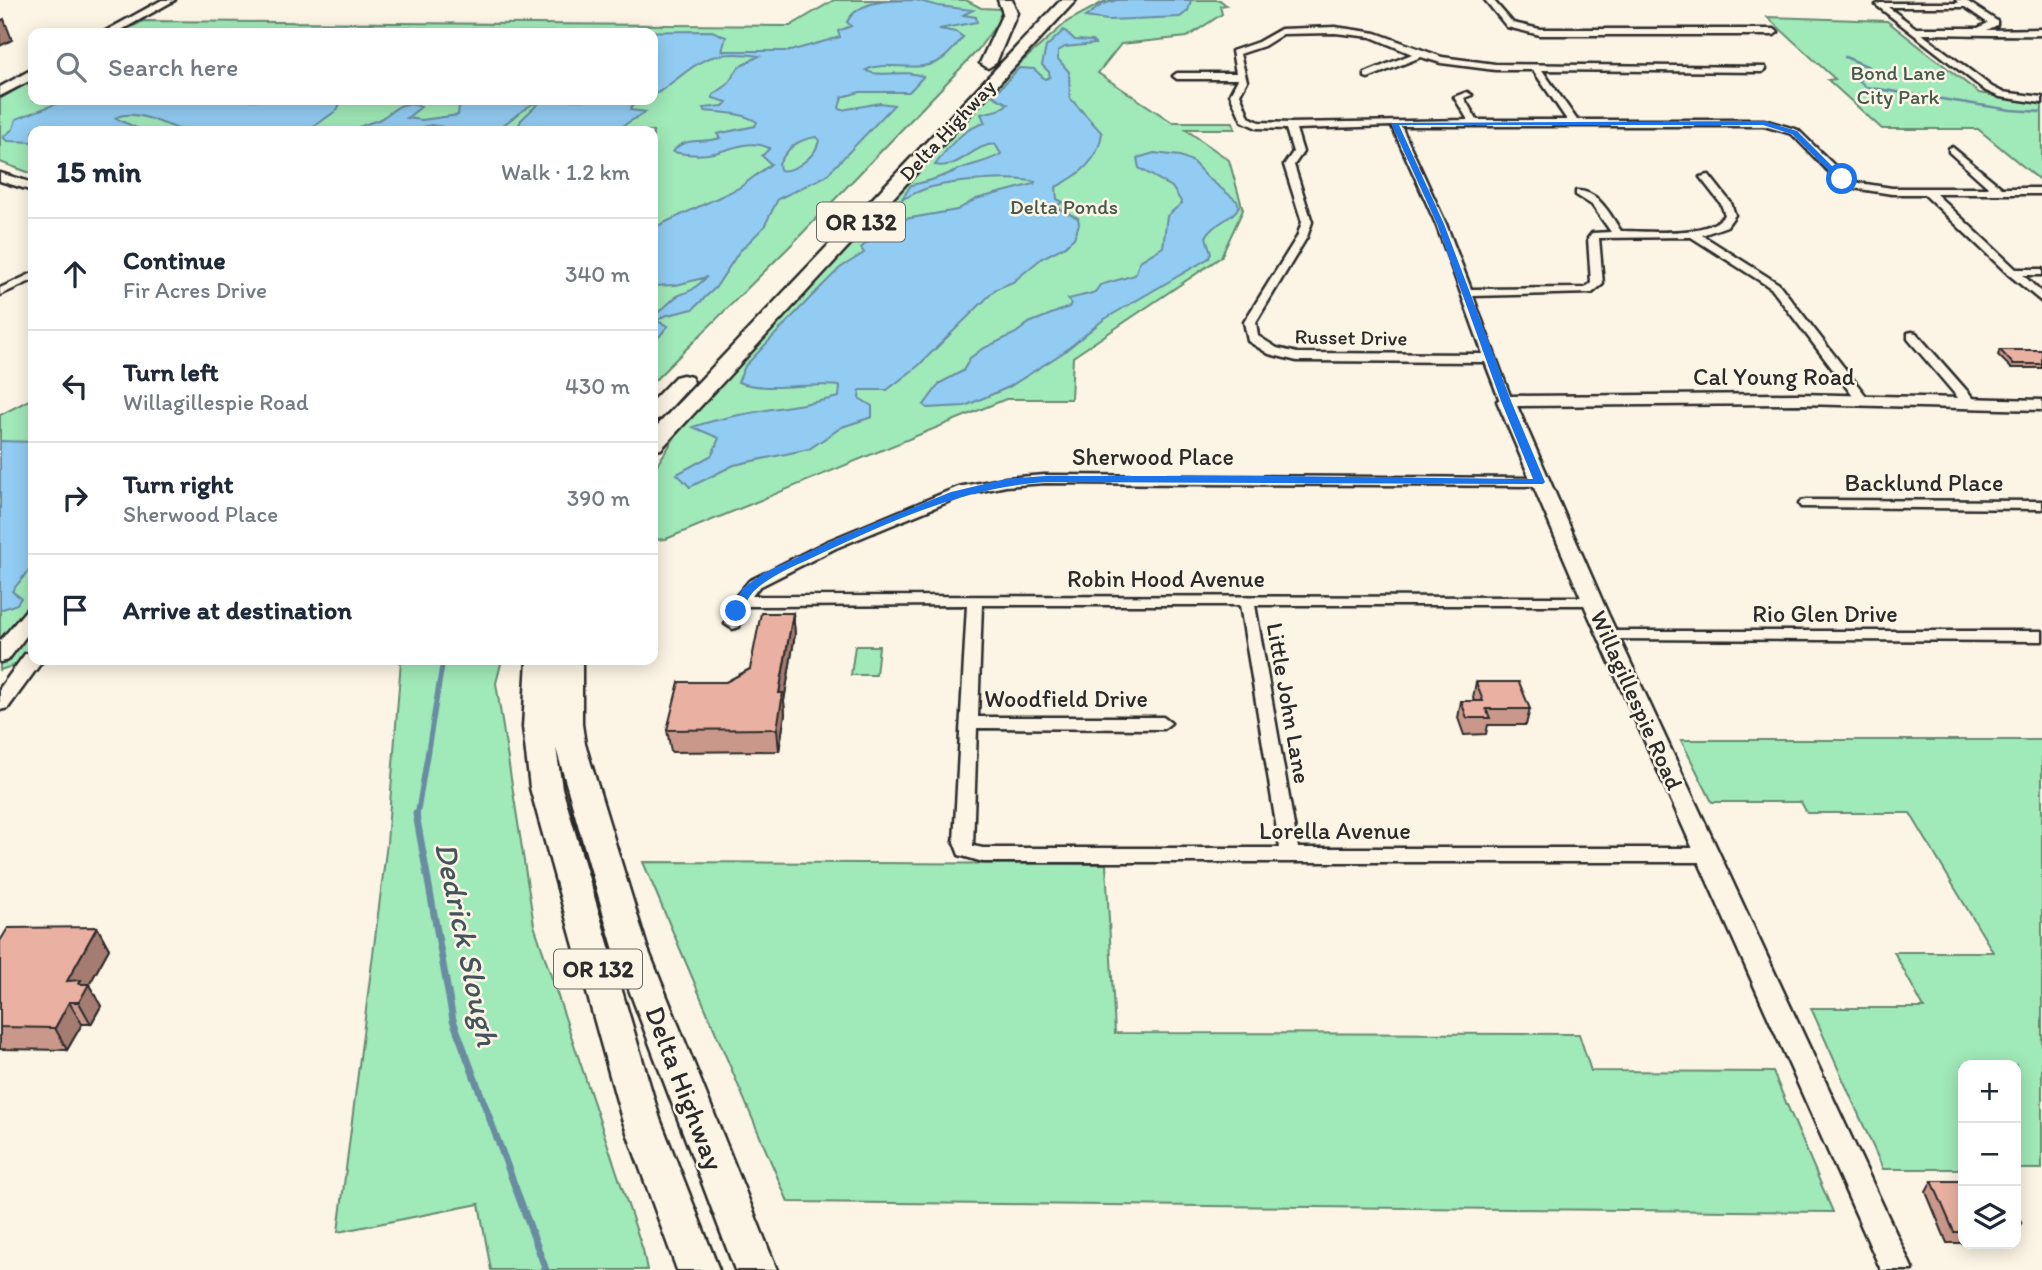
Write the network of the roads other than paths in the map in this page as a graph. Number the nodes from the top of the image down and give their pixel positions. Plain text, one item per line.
1 (170, 0) edge
2 (1005, 0) edge
3 (1489, 0) edge
4 (1077, 2) edge
5 (1964, 2) edge
6 (1877, 3) edge
7 (1994, 23) junction
8 (117, 28) edge
9 (1020, 29) dead end
10 (1980, 31) junction
11 (1774, 32) dead end
12 (1915, 32) junction
13 (2042, 32) edge
14 (1421, 54) junction
15 (988, 63) junction
16 (1536, 69) junction
17 (1762, 69) dead end
18 (1368, 75) dead end
19 (1177, 76) dead end
20 (1242, 76) junction
21 (28, 77) edge
22 (0, 92) edge
23 (1467, 95) dead end
24 (2042, 100) edge
25 (1395, 123) junction
26 (1474, 123) junction
27 (1574, 123) junction
28 (1290, 126) junction
29 (1952, 150) dead end
30 (0, 177) edge
31 (1705, 177) dead end
32 (28, 185) edge
33 (1927, 191) junction
34 (1999, 191) junction
35 (2042, 191) edge
36 (1580, 193) dead end
37 (1617, 233) junction
38 (1693, 234) junction
39 (2012, 272) junction
40 (2042, 272) edge
41 (28, 278) edge
42 (0, 292) edge
43 (1465, 293) junction
44 (2042, 299) edge
45 (1912, 336) dead end
46 (720, 344) dead end
47 (1490, 358) junction
48 (701, 364) dead end
49 (1506, 401) junction
50 (1864, 401) junction
51 (1970, 403) junction
52 (2042, 405) edge
53 (658, 409) edge
54 (658, 439) edge
55 (1540, 482) junction
56 (1806, 504) dead end
57 (2042, 505) edge
58 (783, 568) junction
59 (1592, 600) junction
60 (740, 601) junction
61 (797, 601) junction
62 (975, 601) junction
63 (1247, 601) junction
64 (28, 620) edge
65 (733, 624) dead end
66 (1608, 636) junction
67 (2042, 636) edge
68 (0, 655) edge
69 (29, 665) edge
70 (541, 665) edge
71 (568, 665) edge
72 (0, 704) edge
73 (969, 722) junction
74 (1163, 723) dead end
75 (965, 850) joint
76 (1290, 855) junction
77 (1707, 855) junction
78 (641, 1119) junction
79 (685, 1270) edge
80 (698, 1270) edge
81 (756, 1270) edge
82 (1898, 1270) edge

1 - 8 main road
2 - 15 highway
3 - 11 street
4 - 54 highway, Delta Highway / OR 132
5 - 6 street
5 - 7 street
6 - 12 street
7 - 10 street
7 - 13 street
9 - 15 highway, Delta Highway / OR 132
10 - 12 street
10 - 13 street
12 - 24 street
14 - 16 street
14 - 18 street
14 - 20 street
15 - 46 highway, Delta Highway / OR 132
16 - 17 street
16 - 27 street
19 - 20 street
20 - 28 street
21 - 22 main road
23 - 26 street
25 - 26 street
25 - 28 street
25 - 43 street, Willagillespie Road
26 - 27 street
27 - 33 street
28 - 47 street, Russet Drive
29 - 34 street
30 - 32 main road
31 - 38 street
33 - 34 street
33 - 39 street
34 - 35 street
36 - 37 street
37 - 38 street
37 - 43 street
38 - 50 street
39 - 40 street
39 - 44 street
41 - 42 street
43 - 47 street, Willagillespie Road
45 - 51 street
47 - 49 street, Willagillespie Road
48 - 53 highway
49 - 50 main road, Cal Young Road
49 - 55 main road, Willagillespie Road
50 - 51 main road, Cal Young Road
51 - 52 main road, Cal Young Road
55 - 58 street, Sherwood Place
55 - 59 main road, Willagillespie Road
56 - 57 street, Backlund Place
58 - 60 street, Sherwood Place
58 - 61 street
59 - 63 street, Robin Hood Avenue
59 - 66 main road, Willagillespie Road
60 - 61 street, Robin Hood Avenue
60 - 65 street
61 - 62 street, Robin Hood Avenue
62 - 63 street, Robin Hood Avenue
62 - 73 street, Woodfield Drive
63 - 76 street, Little John Lane
64 - 68 main road
66 - 67 street, Rio Glen Drive
66 - 77 main road, Willagillespie Road
69 - 72 main road
70 - 78 highway, Delta Highway / OR 132
71 - 81 highway, Delta Highway / OR 132
73 - 74 street, Woodfield Drive
73 - 75 street, Woodfield Drive
75 - 76 street, Lorella Avenue
76 - 77 street, Lorella Avenue
77 - 82 main road, Willagillespie Road
78 - 79 highway
78 - 80 highway, Delta Highway / OR 132

